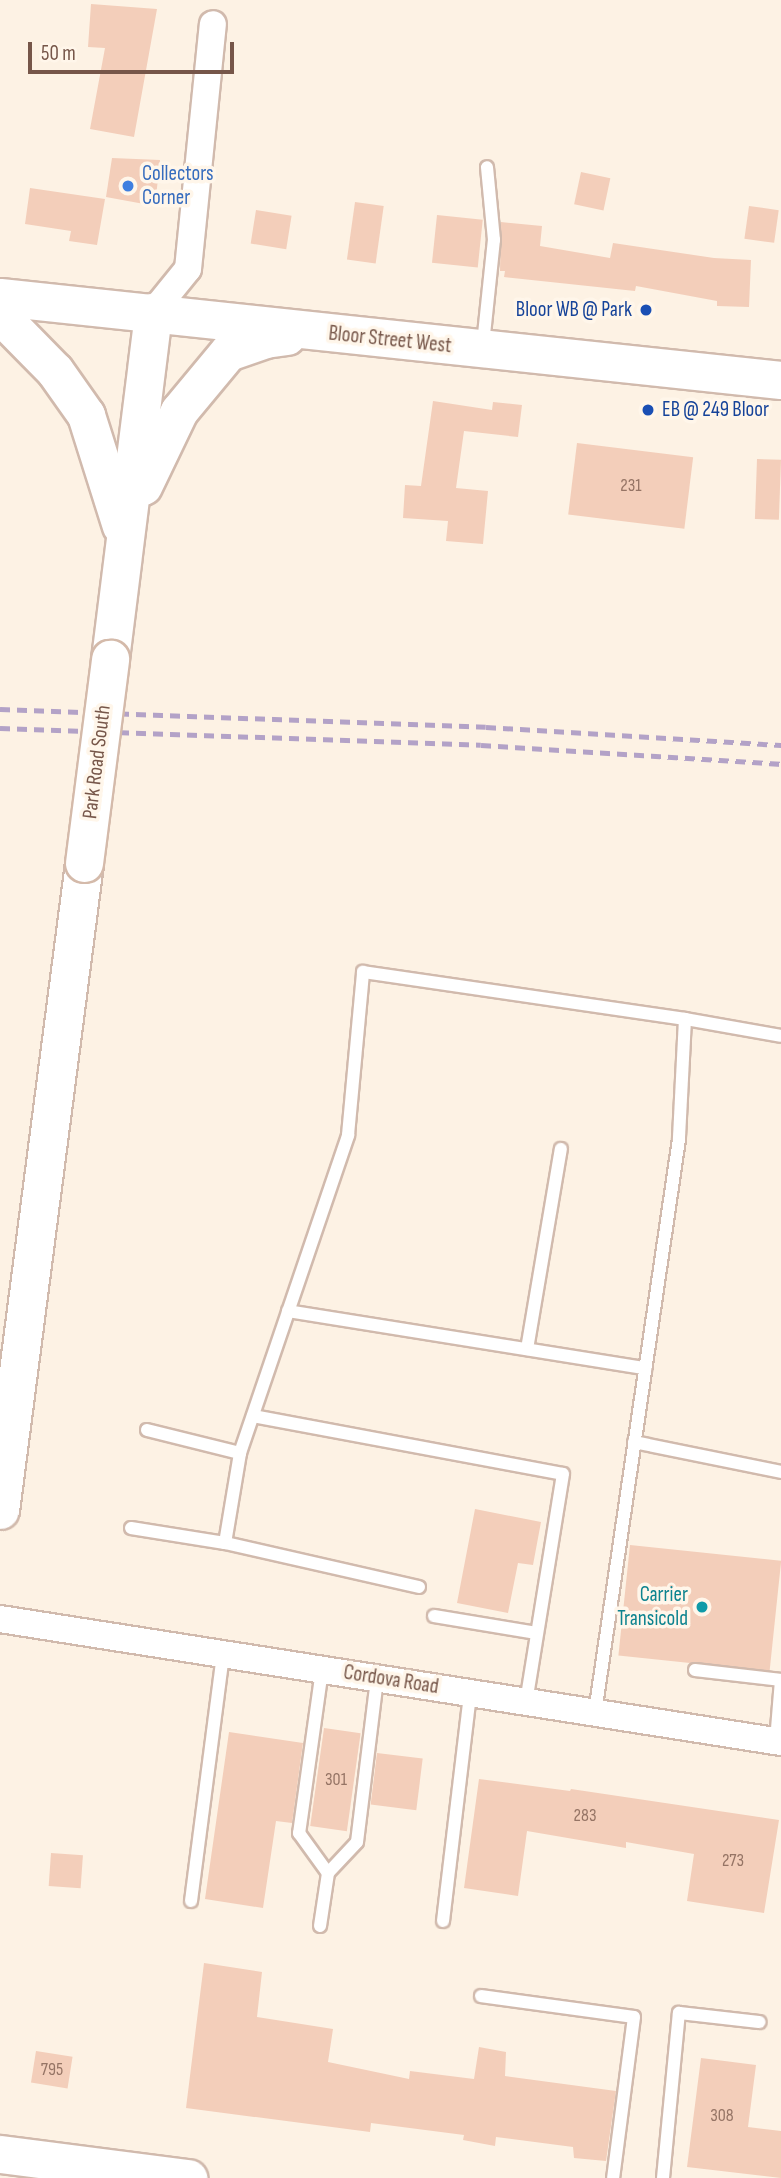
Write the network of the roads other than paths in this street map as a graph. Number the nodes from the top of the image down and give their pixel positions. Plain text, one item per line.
1 (213, 24) dead end
2 (487, 167) dead end
3 (0, 297) edge
4 (153, 313) junction
5 (0, 315) edge
6 (314, 332) junction
7 (482, 349) junction
8 (781, 380) edge
9 (124, 537) junction
10 (685, 1018) junction
11 (781, 1035) edge
12 (561, 1149) dead end
13 (288, 1311) junction
14 (527, 1349) junction
15 (645, 1368) junction
16 (253, 1416) junction
17 (147, 1430) dead end
18 (634, 1442) junction
19 (240, 1452) junction
20 (781, 1472) edge
21 (0, 1510) edge
22 (131, 1528) dead end
23 (225, 1543) junction
24 (419, 1587) dead end
25 (435, 1616) dead end
26 (0, 1619) edge
27 (537, 1633) junction
28 (223, 1654) junction
29 (322, 1670) junction
30 (695, 1670) dead end
31 (377, 1678) junction
32 (781, 1680) edge
33 (470, 1693) junction
34 (526, 1702) junction
35 (595, 1713) junction
36 (778, 1742) edge
37 (328, 1872) junction
38 (191, 1901) dead end
39 (443, 1921) dead end
40 (320, 1926) dead end
41 (481, 1996) dead end
42 (759, 2022) dead end
43 (0, 2154) edge
44 (188, 2178) edge
45 (613, 2178) edge
46 (663, 2178) edge

1 - 4 street
2 - 7 lane
3 - 4 main road, Bloor Street West
4 - 6 main road, Bloor Street West
4 - 9 main road, Park Road South
5 - 9 main road
6 - 7 main road, Bloor Street West
6 - 9 main road
7 - 8 main road, Bloor Street West
9 - 21 main road, Park Road South, bridge
10 - 11 lane
10 - 13 lane
10 - 15 lane
12 - 14 lane
13 - 14 lane
13 - 16 lane
14 - 15 lane
15 - 18 lane
16 - 19 lane
16 - 27 lane
17 - 19 lane
18 - 20 lane
18 - 35 lane
19 - 23 lane
22 - 23 lane
23 - 24 lane
25 - 27 lane
26 - 28 street, Cordova Road
27 - 34 lane
28 - 29 street, Cordova Road
28 - 38 lane
29 - 31 street, Cordova Road
29 - 37 lane
30 - 32 lane
31 - 33 street, Cordova Road
31 - 37 lane
32 - 36 lane
33 - 34 street, Cordova Road
33 - 39 lane
34 - 35 street, Cordova Road
35 - 36 street, Cordova Road
37 - 40 lane
41 - 45 lane
42 - 46 lane
43 - 44 main road

